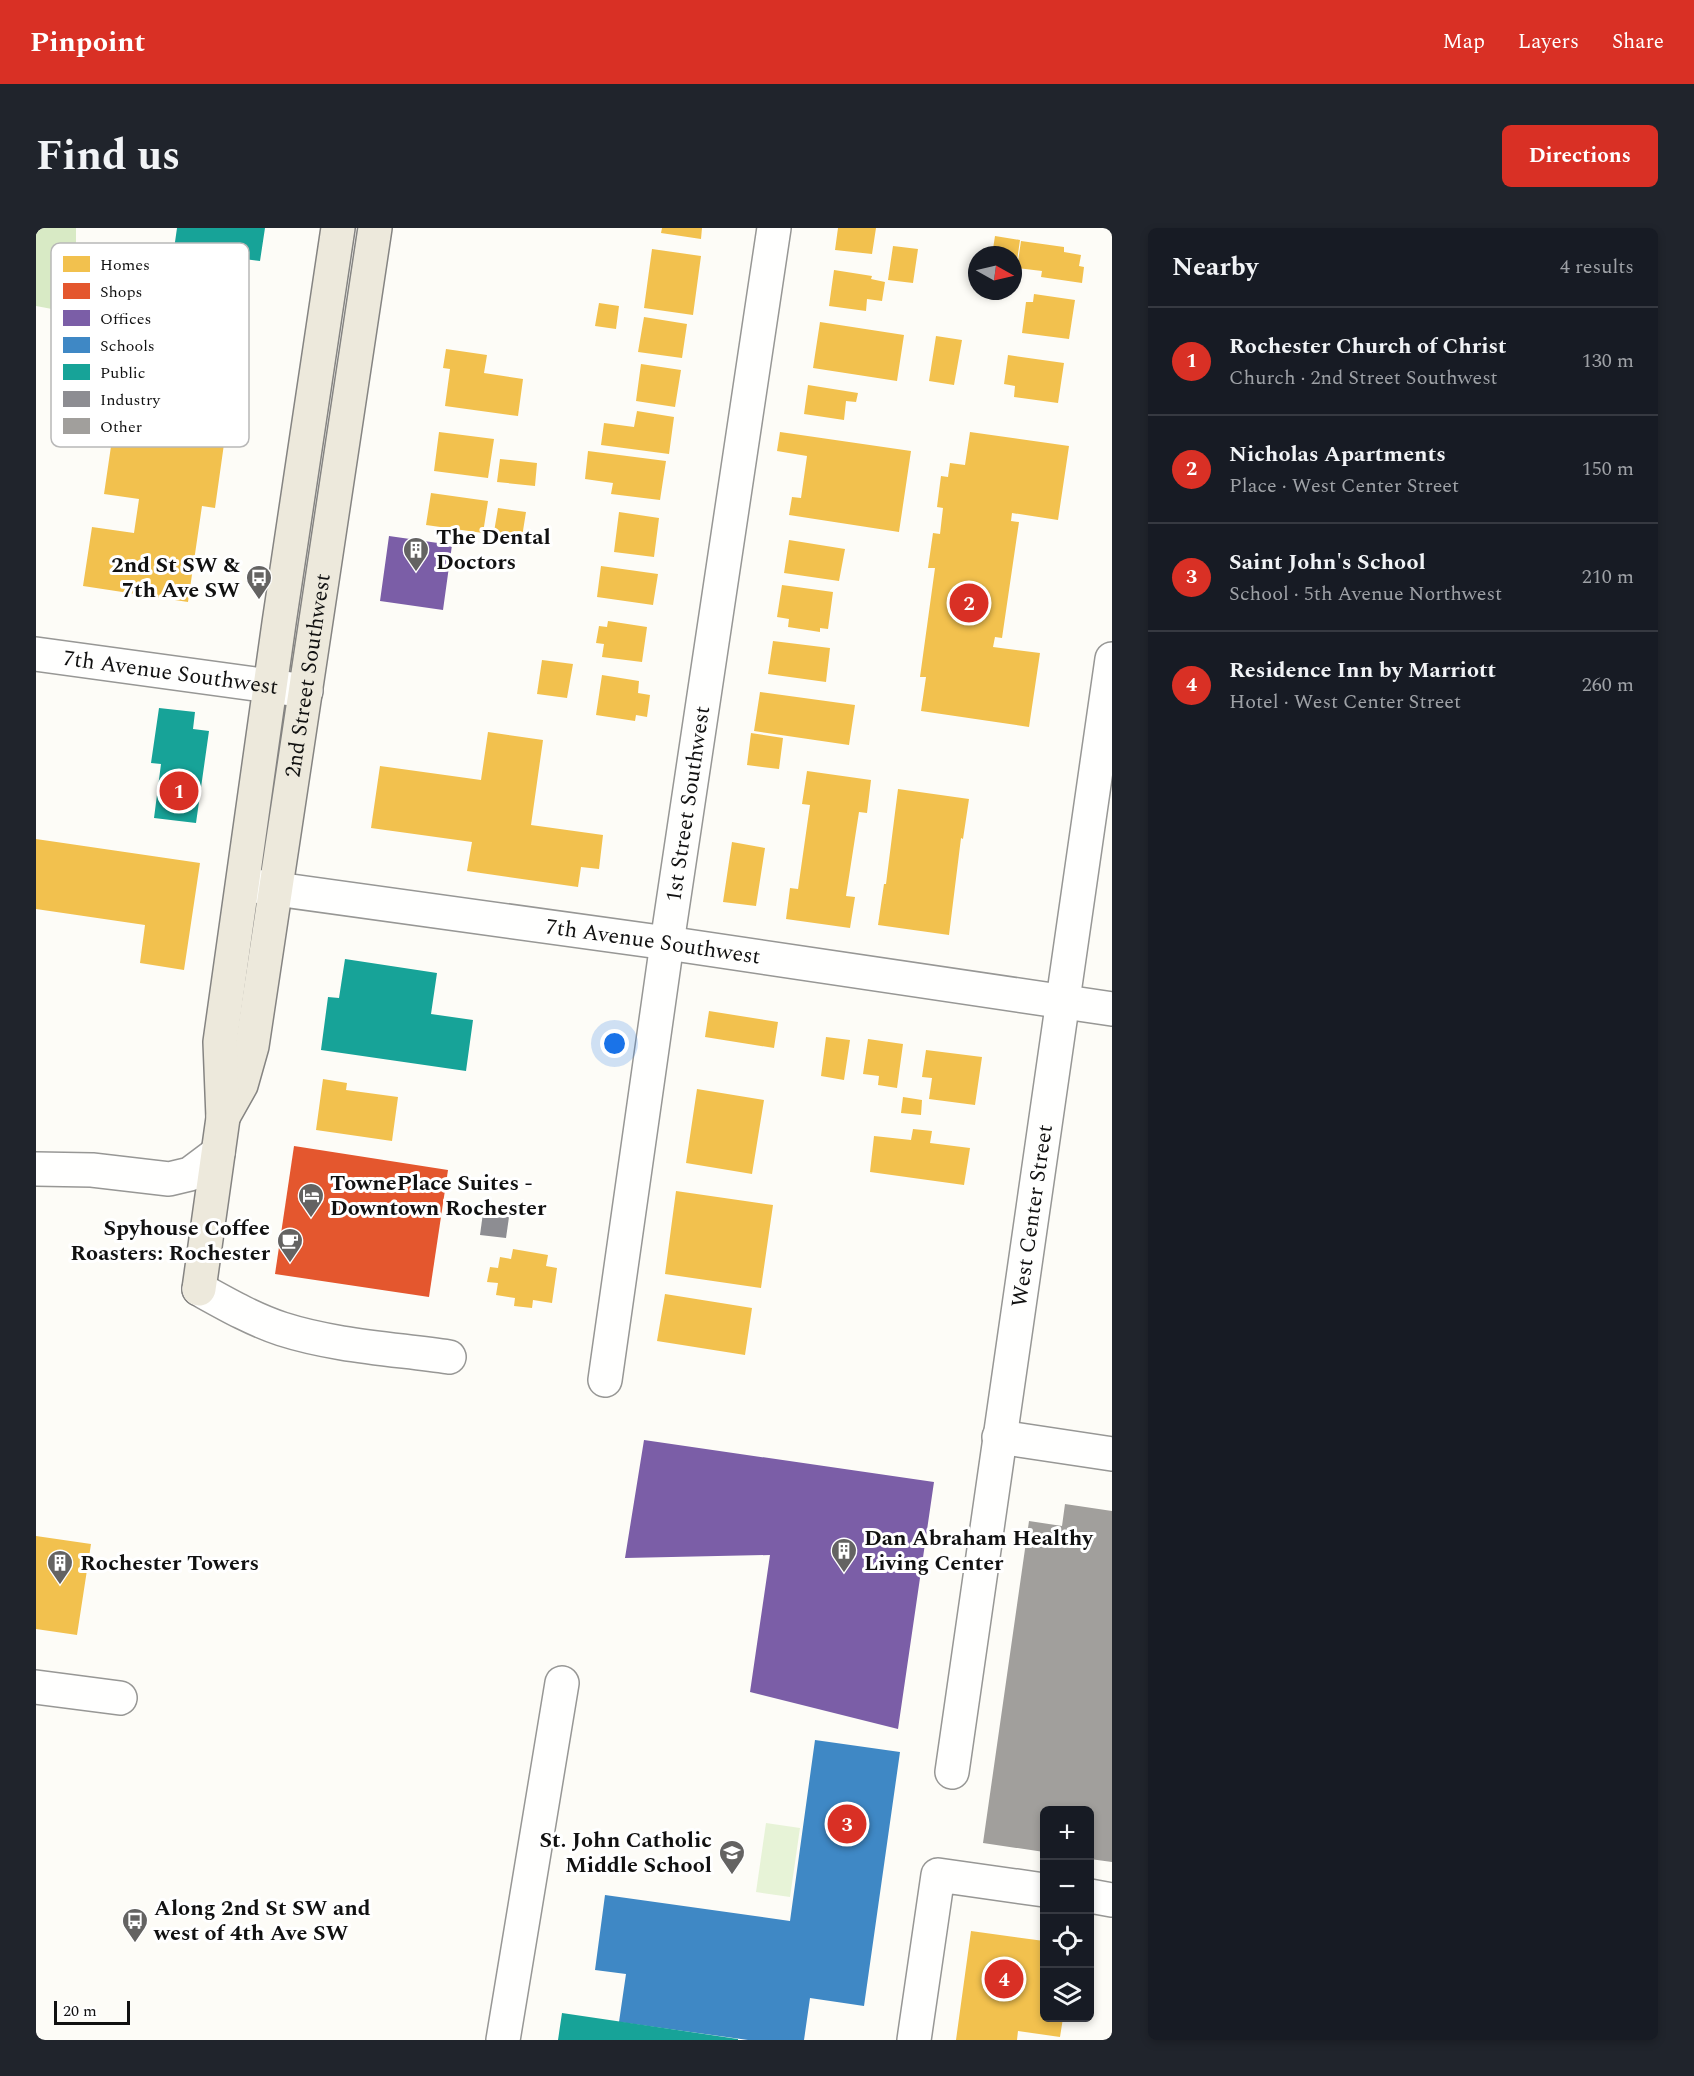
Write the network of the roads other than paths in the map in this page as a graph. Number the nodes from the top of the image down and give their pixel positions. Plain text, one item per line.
1 (338, 228) edge
2 (375, 228) edge
3 (774, 228) edge
4 (36, 654) edge
5 (1112, 659) edge
6 (270, 686) junction
7 (306, 691) junction
8 (243, 885) junction
9 (275, 889) junction
10 (667, 943) junction
11 (1062, 1002) junction
12 (1112, 1010) edge
13 (223, 1118) junction
14 (218, 1152) junction
15 (36, 1169) edge
16 (199, 1289) joint
17 (449, 1357) dead end
18 (605, 1380) dead end
19 (999, 1437) junction
20 (1112, 1454) edge
21 (562, 1683) dead end
22 (36, 1687) edge
23 (120, 1698) dead end
24 (952, 1773) dead end
25 (1040, 1889) edge
26 (1094, 1897) edge
27 (1112, 1900) edge
28 (503, 2040) edge
29 (914, 2040) edge

1 - 6 main road, 2nd Street Southwest
2 - 7 main road, 2nd Street Southwest
3 - 10 street, 1st Street Southwest
4 - 6 street, 7th Avenue Southwest
5 - 11 street, West Center Street
6 - 7 street, 7th Avenue Southwest
6 - 8 main road, 2nd Street Southwest
7 - 9 main road, 2nd Street Southwest
8 - 9 street, 7th Avenue Southwest
8 - 13 main road, 2nd Street Southwest
9 - 10 street, 7th Avenue Southwest
9 - 13 main road, 2nd Street Southwest
10 - 11 street, 7th Avenue Southwest
10 - 18 street, 1st Street Southwest
11 - 12 street, 7th Avenue Southwest
11 - 19 street, West Center Street
13 - 14 main road, 2nd Street Southwest
14 - 15 street
14 - 16 main road, 2nd Street Southwest
16 - 17 street
19 - 20 street
19 - 24 street, West Center Street
21 - 28 street
22 - 23 street
25 - 29 street
26 - 27 street

